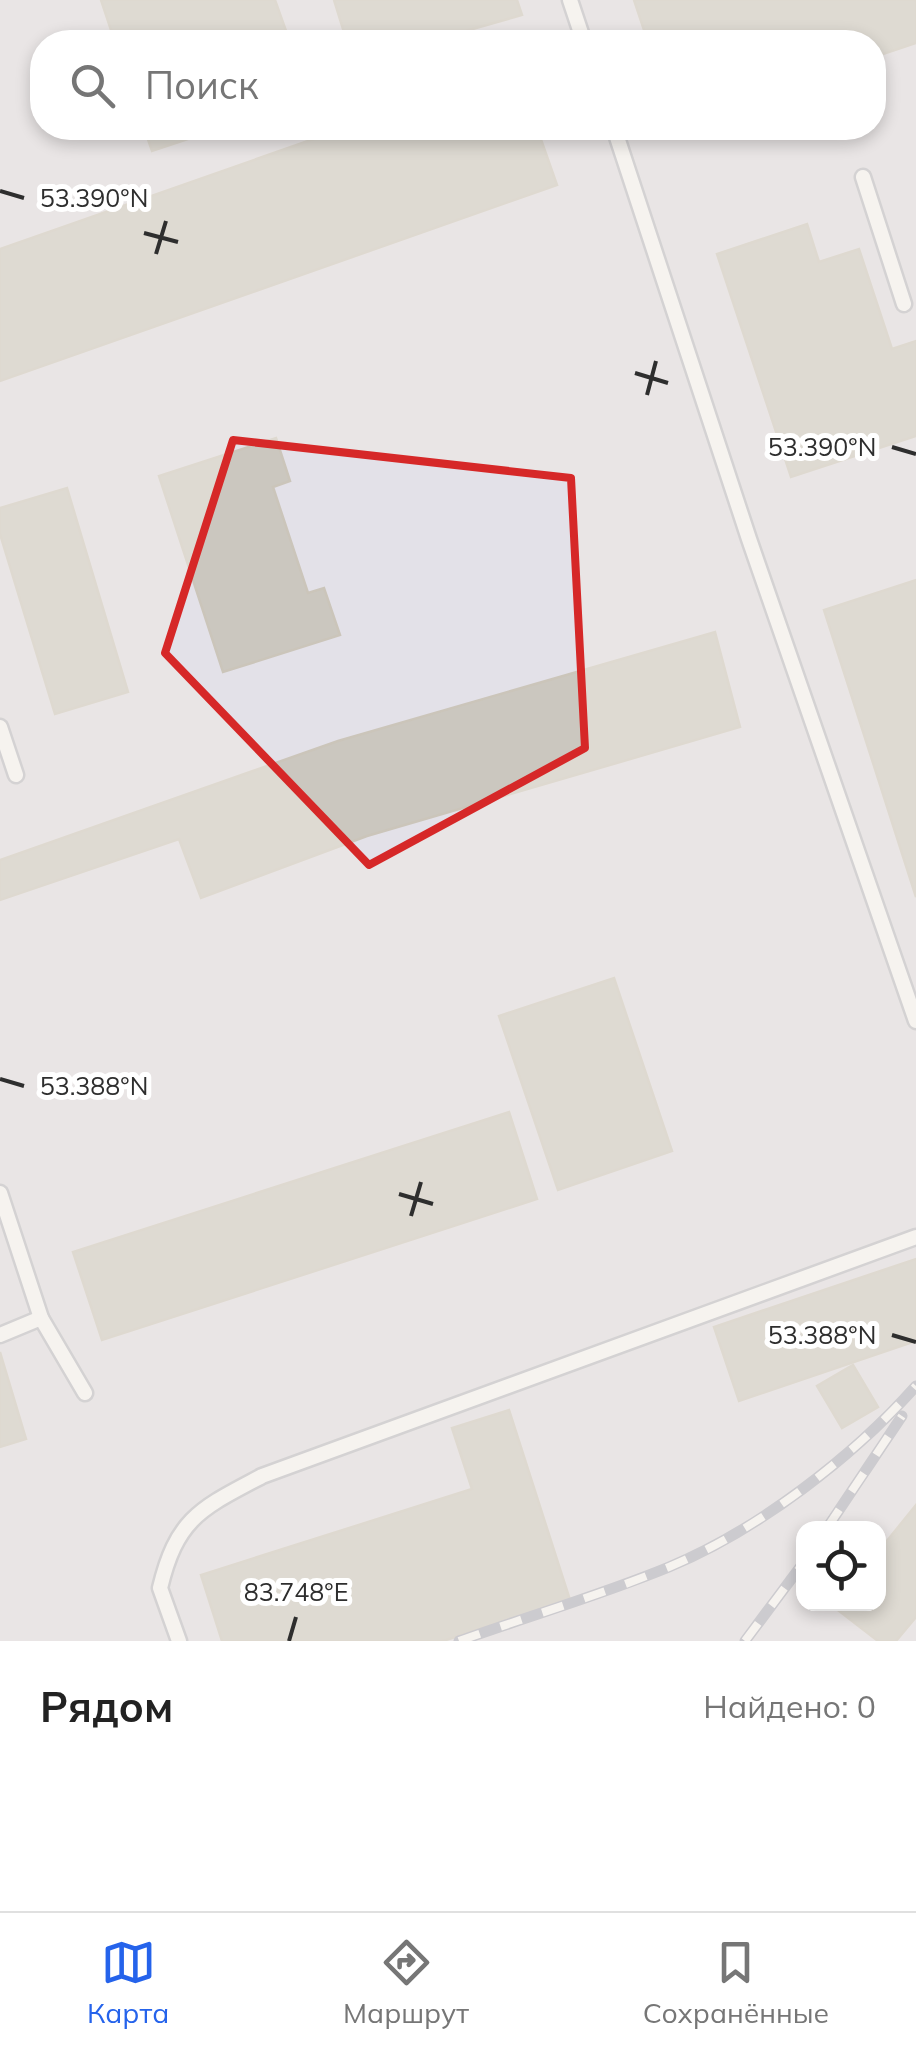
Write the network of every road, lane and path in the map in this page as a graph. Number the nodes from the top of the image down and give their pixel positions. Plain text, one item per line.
1 (570, 0) edge
2 (580, 30) edge
3 (618, 140) edge
4 (863, 177) dead end
5 (904, 304) dead end
6 (0, 727) edge
7 (16, 775) dead end
8 (916, 1020) edge
9 (0, 1192) edge
10 (916, 1237) edge
11 (41, 1318) junction
12 (0, 1336) edge
13 (85, 1393) dead end
14 (179, 1641) edge

1 - 2 lane
3 - 8 lane
4 - 5 lane
6 - 7 lane
9 - 11 lane
10 - 14 lane
11 - 12 lane
11 - 13 lane

